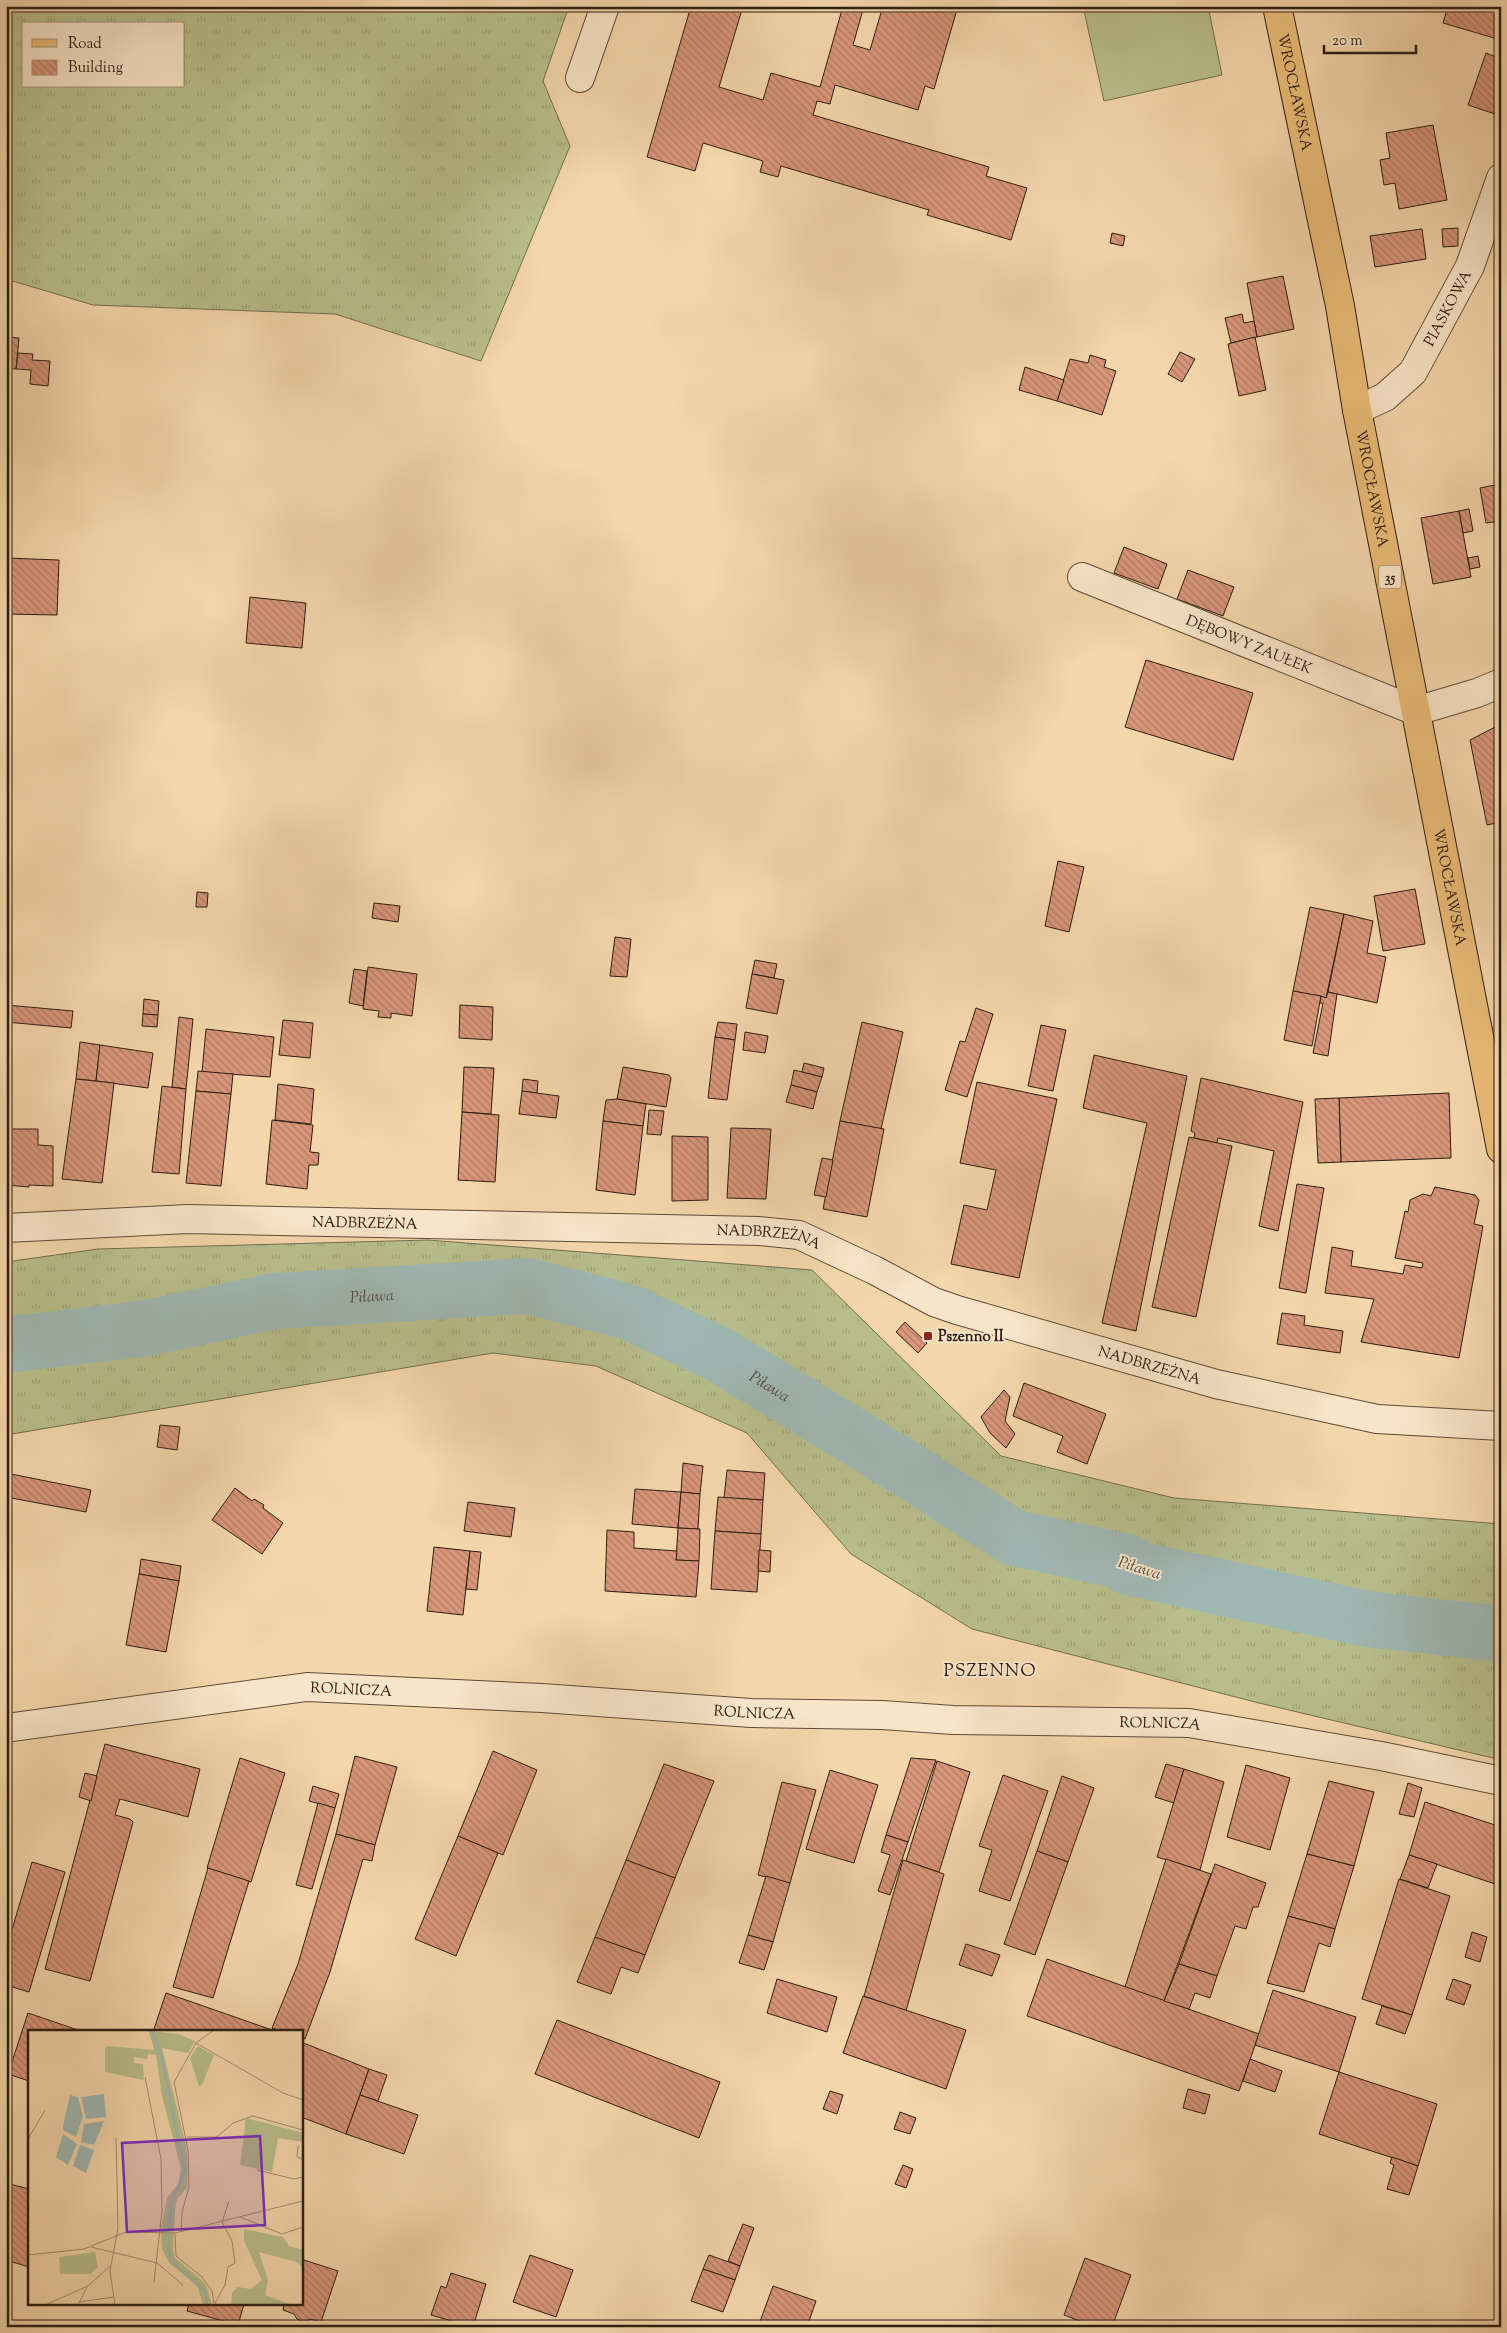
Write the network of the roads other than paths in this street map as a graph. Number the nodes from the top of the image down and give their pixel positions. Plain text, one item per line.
1 (605, 6) edge
2 (1277, 6) edge
3 (580, 78) dead end
4 (1501, 178) edge
5 (1358, 410) junction
6 (1082, 577) dead end
7 (1501, 682) edge
8 (1416, 711) junction
9 (1501, 1149) edge
10 (6, 1228) edge
11 (1501, 1426) edge
12 (6, 1728) edge
13 (1501, 1780) edge

1 - 3 street
2 - 5 main road, WROCŁAWSKA / 35
4 - 5 street, PIASKOWA
5 - 8 main road, WROCŁAWSKA / 35
6 - 8 street, DĘBOWY ZAUŁEK
7 - 8 street
8 - 9 main road, WROCŁAWSKA / 35
10 - 11 street, NADBRZEŻNA
12 - 13 street, ROLNICZA

